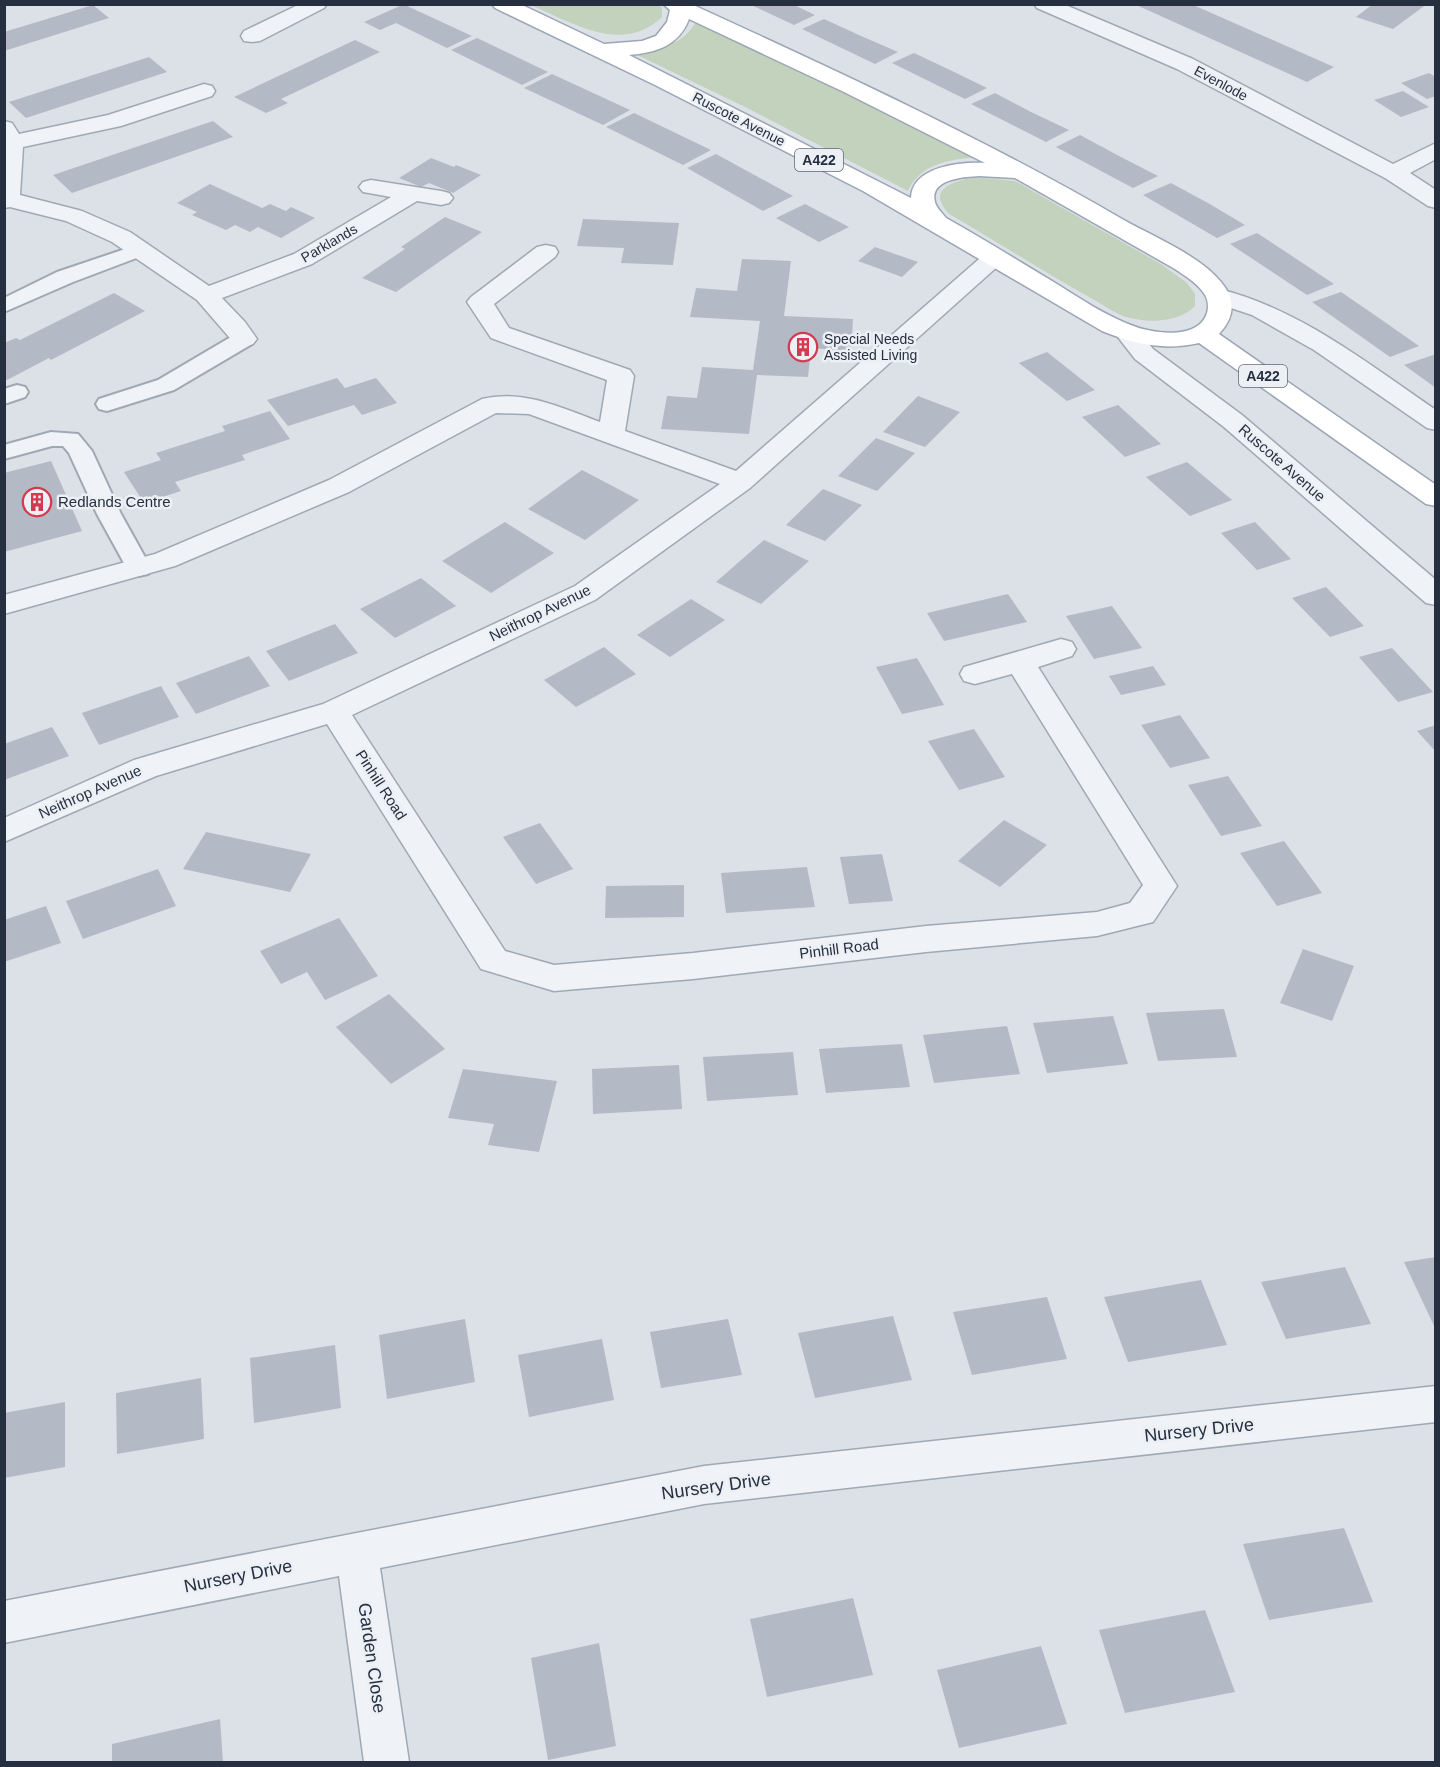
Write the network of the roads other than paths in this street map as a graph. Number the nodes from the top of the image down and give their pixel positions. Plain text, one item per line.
1 (316, 4) edge
2 (502, 4) edge
3 (1044, 4) edge
4 (677, 6) edge
5 (252, 36) dead end
6 (604, 50) junction
7 (205, 91) dead end
8 (8, 135) edge
9 (1436, 150) edge
10 (1393, 173) junction
11 (1031, 176) junction
12 (371, 187) dead end
13 (413, 194) junction
14 (441, 198) dead end
15 (6, 200) edge
16 (1436, 201) edge
17 (937, 222) junction
18 (140, 250) junction
19 (546, 252) dead end
20 (995, 258) junction
21 (206, 295) junction
22 (1219, 296) junction
23 (4, 306) edge
24 (1127, 332) junction
25 (1203, 334) junction
26 (244, 339) joint
27 (107, 404) dead end
28 (1436, 422) edge
29 (611, 436) junction
30 (4, 452) edge
31 (740, 482) junction
32 (1436, 498) edge
33 (139, 567) junction
34 (1436, 596) edge
35 (4, 605) edge
36 (1061, 649) dead end
37 (1020, 662) junction
38 (975, 674) dead end
39 (334, 711) junction
40 (4, 831) edge
41 (1436, 1404) edge
42 (357, 1553) junction
43 (4, 1622) edge
44 (387, 1762) edge

1 - 5 street
2 - 6 main road, Ruscote Avenue / A422
3 - 10 street, Evenlode
4 - 6 main road, A422
4 - 11 main road, A422
6 - 17 main road, Ruscote Avenue / A422
7 - 8 street
8 - 15 street
9 - 10 street
10 - 16 street, Evenlode
11 - 17 main road, A422
11 - 22 main road, A422
12 - 13 street
13 - 14 street
13 - 21 street, Parklands
15 - 18 street
17 - 20 main road, Ruscote Avenue / A422
18 - 21 street
18 - 23 lane
19 - 29 street
20 - 24 main road, Ruscote Avenue / A422
20 - 31 street, Neithrop Avenue
21 - 26 street
22 - 25 main road
22 - 28 street
24 - 25 main road, Ruscote Avenue / A422
24 - 34 street, Ruscote Avenue
25 - 32 main road, A422
26 - 27 lane
29 - 31 street
29 - 33 street
30 - 33 lane
31 - 39 street, Neithrop Avenue
33 - 35 street
36 - 37 street
37 - 38 street
37 - 39 street, Pinhill Road
39 - 40 street, Neithrop Avenue
41 - 42 street, Nursery Drive
42 - 43 street, Nursery Drive
42 - 44 street, Garden Close

